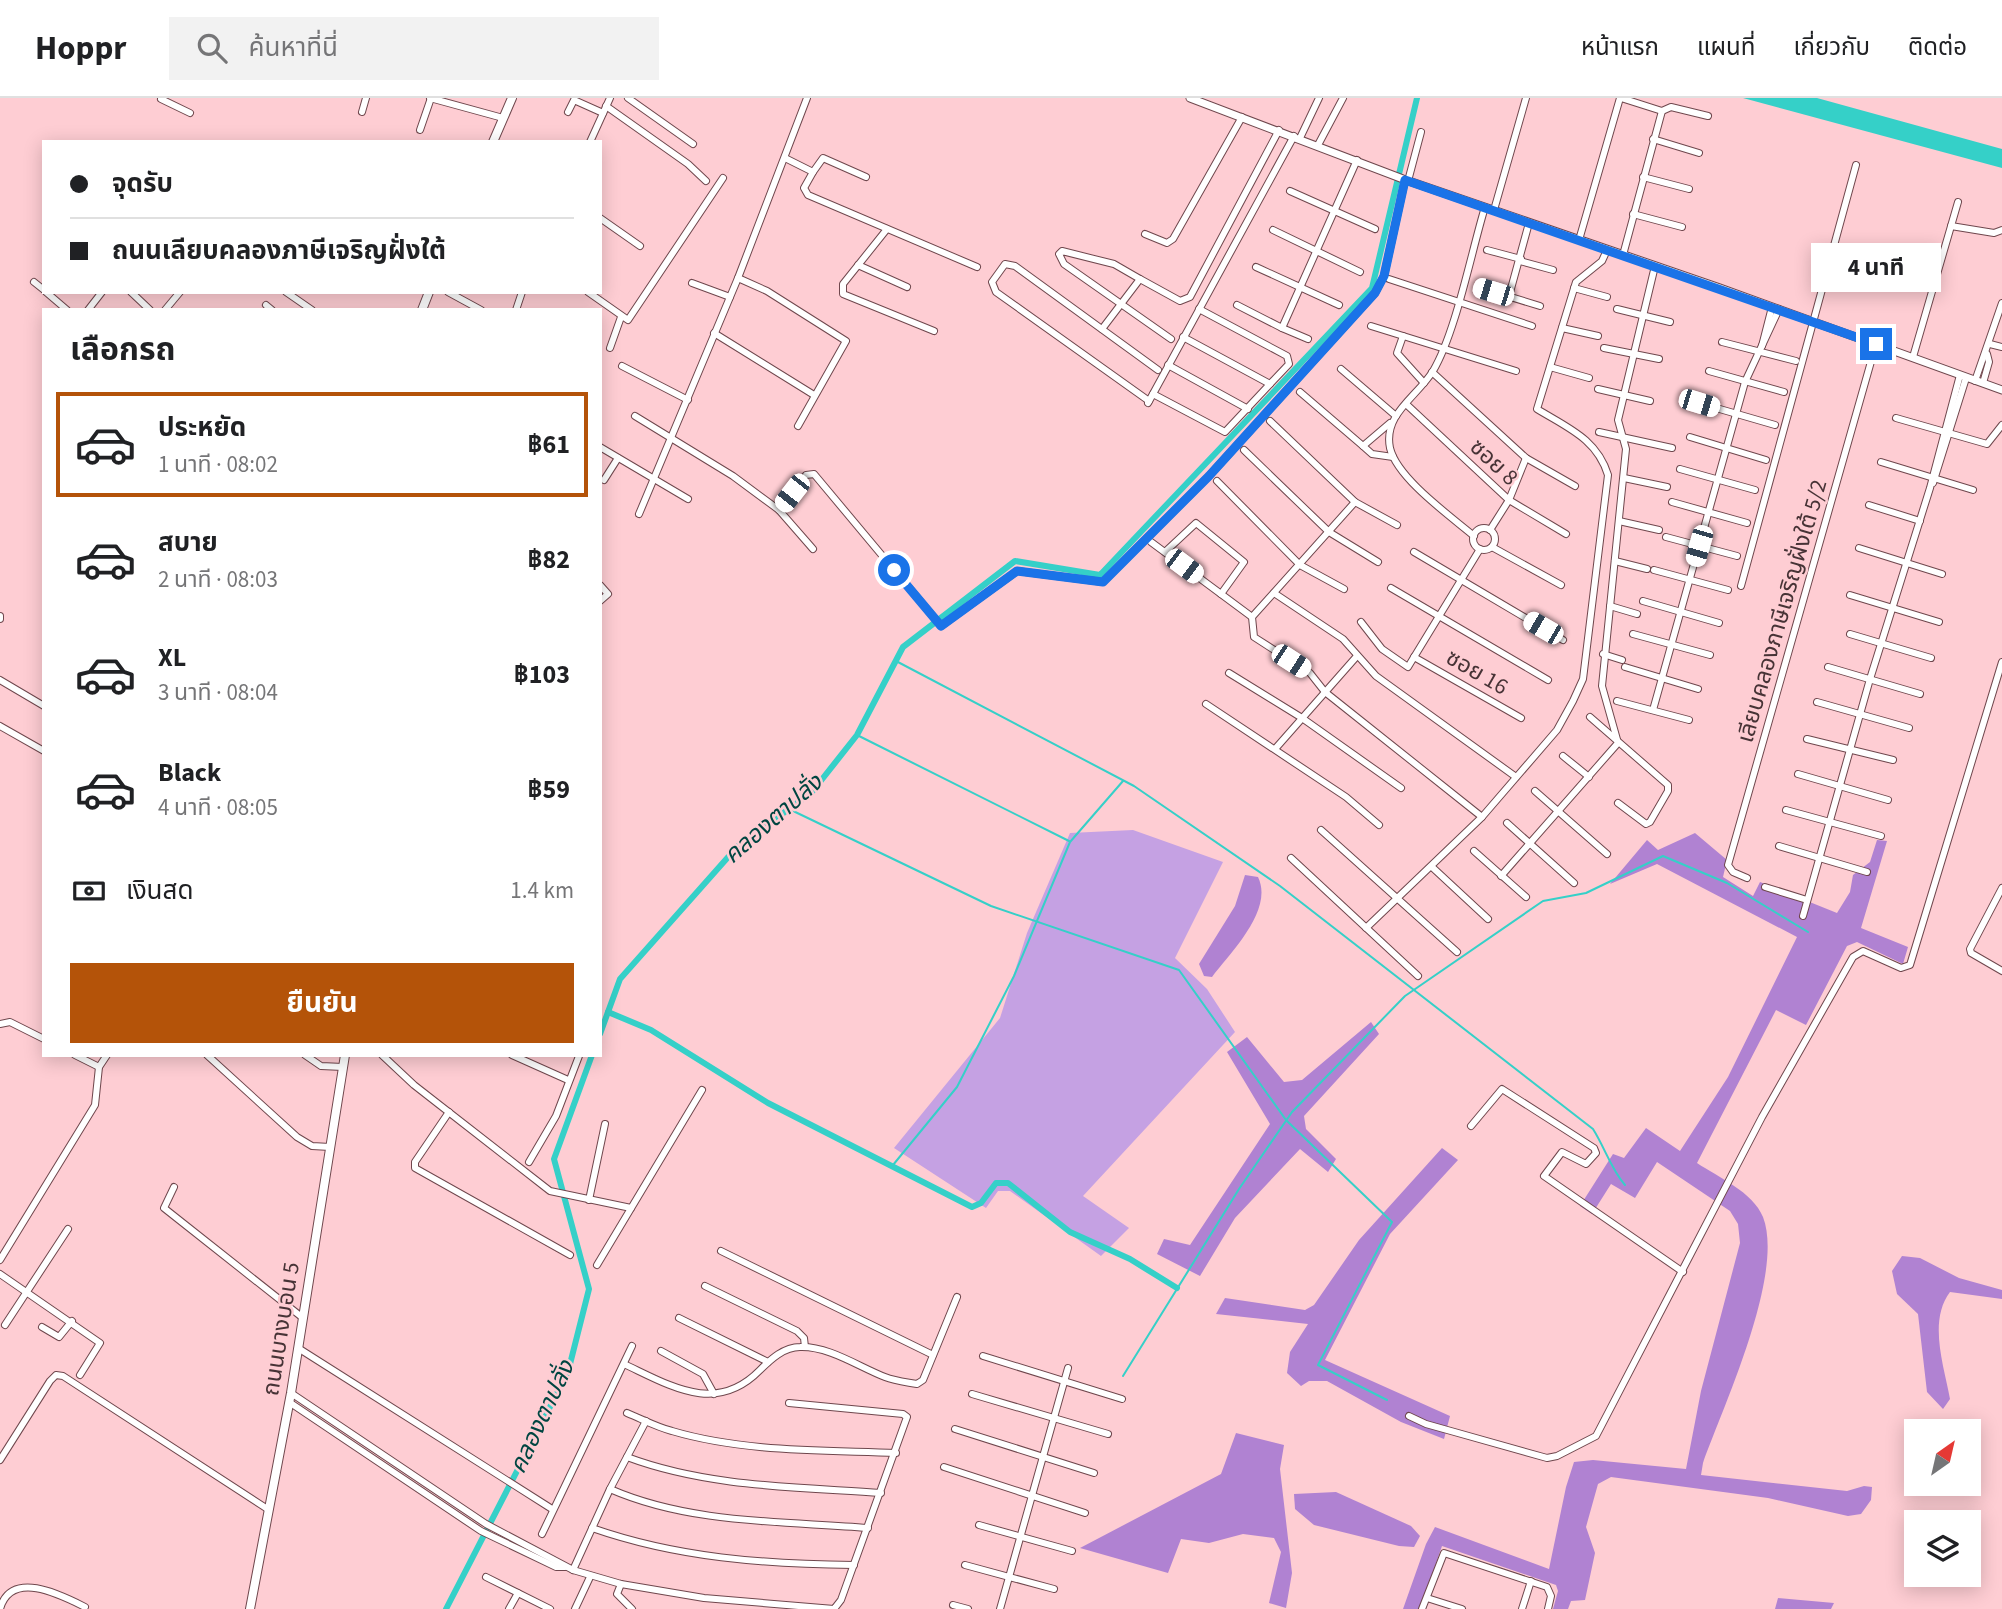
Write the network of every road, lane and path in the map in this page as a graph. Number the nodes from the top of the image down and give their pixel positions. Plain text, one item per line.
1 (161, 98) edge
2 (366, 98) edge
3 (431, 98) edge
4 (512, 98) edge
5 (610, 98) edge
6 (628, 98) edge
7 (807, 98) edge
8 (1190, 98) edge
9 (1319, 98) edge
10 (1343, 98) edge
11 (1526, 98) edge
12 (1620, 98) edge
13 (1200, 100) edge
14 (604, 110) junction
15 (1662, 111) junction
16 (362, 112) dead end
17 (568, 112) dead end
18 (190, 113) dead end
19 (1708, 116) dead end
20 (1242, 117) junction
21 (503, 118) junction
22 (420, 130) dead end
23 (1279, 130) junction
24 (1421, 132) dead end
25 (1297, 137) junction
26 (1653, 139) junction
27 (494, 140) edge
28 (591, 140) edge
29 (693, 144) dead end
30 (1318, 145) junction
31 (1699, 153) dead end
32 (785, 158) junction
33 (1357, 160) junction
34 (1856, 165) dead end
35 (813, 172) junction
36 (866, 177) dead end
37 (1643, 177) junction
38 (723, 178) dead end
39 (1405, 180) junction
40 (706, 181) dead end
41 (1689, 190) dead end
42 (1290, 191) dead end
43 (1958, 202) dead end
44 (1485, 207) junction
45 (1335, 210) junction
46 (1494, 210) junction
47 (1633, 214) junction
48 (602, 219) edge
49 (1531, 223) junction
50 (1951, 226) junction
51 (1682, 228) dead end
52 (887, 229) junction
53 (1375, 229) dead end
54 (1273, 230) dead end
55 (2002, 230) edge
56 (1146, 234) dead end
57 (1579, 240) junction
58 (640, 246) dead end
59 (1487, 250) dead end
60 (1606, 250) junction
61 (1317, 251) junction
62 (1623, 255) junction
63 (1521, 258) junction
64 (858, 265) junction
65 (1655, 266) junction
66 (977, 267) dead end
67 (1256, 267) dead end
68 (1553, 270) dead end
69 (1360, 272) dead end
70 (738, 278) junction
71 (1140, 279) junction
72 (1389, 279) dead end
73 (34, 282) dead end
74 (692, 283) dead end
75 (907, 287) dead end
76 (1300, 287) junction
77 (1478, 287) dead end
78 (1574, 288) junction
79 (42, 289) edge
80 (48, 294) edge
81 (100, 294) edge
82 (133, 294) edge
83 (178, 294) edge
84 (289, 294) edge
85 (452, 294) edge
86 (591, 294) edge
87 (1509, 296) junction
88 (730, 297) junction
89 (1607, 297) dead end
90 (1457, 302) junction
91 (1121, 303) junction
92 (1237, 305) dead end
93 (1339, 305) dead end
94 (1540, 306) dead end
95 (2002, 306) edge
96 (65, 308) edge
97 (90, 308) edge
98 (148, 308) edge
99 (166, 308) edge
100 (309, 308) edge
101 (477, 308) edge
102 (1775, 308) junction
103 (1199, 309) junction
104 (1617, 309) dead end
105 (1643, 315) junction
106 (621, 317) junction
107 (1814, 321) junction
108 (1670, 322) dead end
109 (1371, 326) dead end
110 (1532, 326) dead end
111 (1282, 328) junction
112 (1562, 328) junction
113 (1102, 329) junction
114 (934, 331) dead end
115 (714, 333) junction
116 (1403, 336) junction
117 (1598, 336) dead end
118 (1183, 337) junction
119 (1171, 339) dead end
120 (1308, 339) dead end
121 (1722, 342) dead end
122 (1876, 344) junction
123 (1990, 344) junction
124 (1444, 346) junction
125 (2002, 347) edge
126 (610, 348) dead end
127 (1604, 348) dead end
128 (1761, 349) junction
129 (1633, 353) junction
130 (1913, 358) junction
131 (1659, 359) dead end
132 (1796, 361) dead end
133 (1168, 365) junction
134 (622, 366) dead end
135 (1550, 367) junction
136 (1341, 369) dead end
137 (1158, 370) dead end
138 (1516, 371) dead end
139 (1709, 371) dead end
140 (1432, 372) junction
141 (1963, 377) junction
142 (1589, 378) dead end
143 (1745, 382) junction
144 (1979, 382) junction
145 (1424, 383) junction
146 (1270, 384) junction
147 (1598, 389) dead end
148 (2002, 390) edge
149 (1300, 392) dead end
150 (1784, 392) dead end
151 (814, 395) junction
152 (1623, 395) junction
153 (1150, 399) junction
154 (688, 400) junction
155 (1650, 401) dead end
156 (1699, 403) dead end
157 (1406, 404) junction
158 (1248, 409) junction
159 (1736, 414) junction
160 (635, 416) dead end
161 (1896, 418) dead end
162 (1394, 419) junction
163 (1270, 421) dead end
164 (1775, 425) dead end
165 (2002, 425) edge
166 (798, 426) dead end
167 (1598, 432) dead end
168 (1946, 432) junction
169 (1690, 437) dead end
170 (673, 439) junction
171 (1626, 439) junction
172 (1363, 446) junction
173 (602, 448) edge
174 (1672, 448) dead end
175 (1727, 448) junction
176 (1244, 450) dead end
177 (618, 457) junction
178 (1393, 457) junction
179 (1526, 458) junction
180 (1766, 460) dead end
181 (1881, 462) dead end
182 (1680, 469) dead end
183 (1933, 477) junction
184 (1624, 478) junction
185 (655, 479) junction
186 (1718, 479) junction
187 (604, 480) dead end
188 (1217, 481) dead end
189 (1575, 486) dead end
190 (1667, 487) dead end
191 (1755, 490) dead end
192 (1973, 490) dead end
193 (688, 499) dead end
194 (1508, 500) junction
195 (1356, 502) junction
196 (1672, 502) dead end
197 (1869, 505) dead end
198 (779, 510) junction
199 (1708, 513) junction
200 (639, 514) dead end
201 (1619, 521) junction
202 (1920, 521) junction
203 (1746, 523) dead end
204 (1397, 525) dead end
205 (1490, 530) junction
206 (1659, 530) dead end
207 (1329, 532) junction
208 (1566, 534) dead end
209 (1474, 536) junction
210 (1666, 537) dead end
211 (1151, 542) dead end
212 (1699, 546) junction
213 (1492, 547) junction
214 (1859, 548) dead end
215 (813, 549) dead end
216 (1480, 549) junction
217 (1165, 552) junction
218 (1414, 552) dead end
219 (1737, 556) dead end
220 (1615, 561) junction
221 (1378, 562) dead end
222 (1907, 564) junction
223 (1300, 565) junction
224 (1942, 574) dead end
225 (1690, 579) junction
226 (1460, 581) junction
227 (1561, 585) dead end
228 (1741, 586) dead end
229 (1391, 588) dead end
230 (1344, 589) dead end
231 (1728, 590) dead end
232 (1274, 593) junction
233 (1221, 594) junction
234 (1850, 595) dead end
235 (1643, 601) dead end
236 (1610, 606) junction
237 (1893, 608) junction
238 (1681, 612) junction
239 (1637, 614) dead end
240 (1252, 617) junction
241 (1438, 617) junction
242 (1361, 622) dead end
243 (1939, 622) dead end
244 (1719, 623) dead end
245 (1633, 634) dead end
246 (1850, 634) dead end
247 (1563, 639) dead end
248 (1882, 643) junction
249 (1671, 645) junction
250 (1603, 654) junction
251 (1710, 655) dead end
252 (1357, 656) junction
253 (1415, 657) junction
254 (1931, 657) dead end
255 (1622, 660) dead end
256 (2002, 662) edge
257 (1625, 667) dead end
258 (1828, 667) dead end
259 (1229, 673) dead end
260 (1662, 677) junction
261 (1870, 679) junction
262 (0, 680) edge
263 (1548, 680) dead end
264 (1699, 689) dead end
265 (1325, 692) junction
266 (1920, 695) dead end
267 (1617, 701) dead end
268 (1817, 702) dead end
269 (1206, 704) dead end
270 (42, 705) edge
271 (1653, 710) junction
272 (1860, 715) junction
273 (1590, 717) dead end
274 (1302, 718) junction
275 (1521, 719) dead end
276 (1689, 720) dead end
277 (0, 726) edge
278 (1909, 728) dead end
279 (1807, 739) dead end
280 (1618, 743) junction
281 (1275, 749) junction
282 (42, 750) edge
283 (1850, 750) junction
284 (1563, 756) dead end
285 (1893, 760) dead end
286 (1798, 774) dead end
287 (1516, 777) junction
288 (1589, 777) junction
289 (1839, 786) junction
290 (1401, 788) dead end
291 (1535, 791) dead end
292 (1888, 800) dead end
293 (1618, 803) dead end
294 (1786, 810) dead end
295 (1558, 811) junction
296 (1482, 817) junction
297 (1828, 821) junction
298 (1507, 823) dead end
299 (1379, 825) dead end
300 (1321, 830) dead end
301 (1881, 836) dead end
302 (1530, 843) junction
303 (1779, 846) dead end
304 (1474, 851) dead end
305 (1607, 854) dead end
306 (1818, 856) junction
307 (1291, 858) dead end
308 (1432, 867) junction
309 (1867, 872) dead end
310 (1502, 876) junction
311 (1746, 878) dead end
312 (1574, 883) dead end
313 (1765, 887) dead end
314 (2002, 888) edge
315 (1526, 897) dead end
316 (1397, 899) junction
317 (1807, 900) junction
318 (1803, 916) dead end
319 (1488, 919) dead end
320 (1366, 928) junction
321 (1457, 952) dead end
322 (2002, 971) edge
323 (1418, 976) dead end
324 (0, 1024) edge
325 (42, 1038) edge
326 (83, 1057) edge
327 (210, 1057) edge
328 (308, 1057) edge
329 (345, 1057) edge
330 (384, 1057) edge
331 (516, 1057) edge
332 (579, 1057) edge
333 (102, 1062) edge
334 (343, 1067) junction
335 (568, 1080) junction
336 (702, 1090) dead end
337 (449, 1112) junction
338 (605, 1124) dead end
339 (1471, 1126) dead end
340 (330, 1146) junction
341 (529, 1163) dead end
342 (174, 1187) dead end
343 (589, 1200) junction
344 (631, 1208) junction
345 (68, 1229) dead end
346 (721, 1251) dead end
347 (570, 1255) dead end
348 (0, 1260) edge
349 (597, 1265) dead end
350 (1683, 1272) junction
351 (0, 1274) edge
352 (705, 1286) dead end
353 (27, 1291) junction
354 (957, 1297) dead end
355 (303, 1318) junction
356 (679, 1318) dead end
357 (72, 1321) junction
358 (5, 1325) dead end
359 (42, 1327) dead end
360 (632, 1346) dead end
361 (805, 1347) junction
362 (298, 1348) junction
363 (661, 1351) dead end
364 (933, 1356) junction
365 (984, 1356) dead end
366 (768, 1362) junction
367 (624, 1364) junction
368 (1068, 1368) dead end
369 (77, 1378) junction
370 (1063, 1383) junction
371 (714, 1394) junction
372 (972, 1394) dead end
373 (290, 1398) junction
374 (1122, 1399) dead end
375 (789, 1403) dead end
376 (627, 1413) dead end
377 (1409, 1416) dead end
378 (1053, 1419) junction
379 (646, 1421) junction
380 (955, 1429) dead end
381 (1108, 1434) dead end
382 (350, 1438) junction
383 (896, 1453) junction
384 (627, 1457) junction
385 (1042, 1457) junction
386 (0, 1460) edge
387 (944, 1467) dead end
388 (1094, 1473) dead end
389 (411, 1474) junction
390 (406, 1481) junction
391 (610, 1489) junction
392 (881, 1493) junction
393 (1031, 1497) junction
394 (552, 1509) junction
395 (269, 1510) junction
396 (1085, 1513) dead end
397 (472, 1515) junction
398 (467, 1522) junction
399 (979, 1525) dead end
400 (592, 1528) junction
401 (868, 1528) junction
402 (542, 1534) dead end
403 (501, 1536) junction
404 (1020, 1536) junction
405 (1072, 1551) dead end
406 (965, 1565) dead end
407 (854, 1566) junction
408 (573, 1570) junction
409 (486, 1577) dead end
410 (590, 1577) junction
411 (1009, 1577) junction
412 (1531, 1581) junction
413 (621, 1584) junction
414 (1054, 1589) dead end
415 (518, 1593) junction
416 (1427, 1598) junction
417 (953, 1605) dead end
418 (85, 1607) edge
419 (784, 1607) edge
420 (825, 1608) edge
421 (0, 1609) edge
422 (250, 1609) edge
423 (509, 1609) edge
424 (550, 1609) edge
425 (575, 1609) edge
426 (632, 1609) edge
427 (968, 1609) edge
428 (1000, 1609) edge
429 (1422, 1609) edge
430 (1462, 1609) edge
431 (1522, 1609) edge
432 (1548, 1609) edge

1 - 18 street
2 - 16 street
3 - 21 street
3 - 22 street
4 - 21 main road
5 - 14 street
6 - 29 street
7 - 32 street
8 - 13 street
9 - 25 street
10 - 30 street
11 - 46 street
12 - 15 street
12 - 57 street
13 - 20 street
14 - 17 street
14 - 28 street
14 - 40 street
15 - 19 street
15 - 26 street
20 - 23 street
20 - 56 street
21 - 27 main road
23 - 25 street
23 - 71 street
24 - 39 street
25 - 30 street
25 - 103 street
26 - 31 street
26 - 37 street
30 - 33 street
32 - 35 street
32 - 70 street
33 - 39 street
33 - 45 street
34 - 107 street
35 - 36 street
35 - 52 street
37 - 41 street
37 - 47 street
38 - 106 street
39 - 44 street
39 - 198 street
42 - 45 street
43 - 50 street
44 - 46 street
44 - 90 street
45 - 53 street
45 - 61 street
46 - 49 street
47 - 51 street
47 - 62 street
48 - 58 street
49 - 57 street
49 - 63 street
50 - 55 street
50 - 130 street
52 - 64 street
52 - 66 street
54 - 61 street
57 - 60 street
59 - 63 street
60 - 62 street
60 - 78 street
61 - 69 street
61 - 76 street
62 - 65 street
63 - 68 street
63 - 87 street
64 - 75 street
64 - 114 street
65 - 102 street
65 - 105 street
67 - 76 street
70 - 88 street
70 - 151 street
71 - 91 street
71 - 91 street
72 - 90 street
73 - 79 street
74 - 88 street
76 - 93 street
76 - 111 street
77 - 87 street
78 - 89 street
78 - 112 street
80 - 96 street
81 - 97 street
82 - 98 street
83 - 99 street
84 - 100 street
85 - 101 street
86 - 106 street
87 - 94 street
88 - 115 street
90 - 110 street
90 - 124 street
91 - 113 street
91 - 119 street
92 - 111 street
95 - 123 street
102 - 107 street
102 - 128 street
103 - 118 street
103 - 146 street
104 - 105 street
105 - 108 street
105 - 129 street
106 - 126 street
107 - 122 street
107 - 228 street
109 - 116 street
111 - 120 street
112 - 117 street
112 - 135 street
113 - 137 street
113 - 153 street
115 - 151 street
115 - 154 street
116 - 124 street
116 - 145 street
118 - 133 street
118 - 146 street
121 - 128 street
122 - 130 street
122 - 311 street, เลียบคลองภาษีเจริญฝั่งใต้ 5/2
123 - 125 street
123 - 144 street
124 - 138 street
124 - 140 street
127 - 129 street
128 - 132 street
128 - 143 street
129 - 131 street
129 - 152 street
130 - 141 street
133 - 153 street
133 - 158 street
134 - 154 street
135 - 142 street
135 - 287 street
136 - 162 street
139 - 143 street
140 - 145 street
140 - 179 street
141 - 144 street
141 - 168 street
143 - 150 street
143 - 159 street
144 - 148 street
145 - 157 street
146 - 158 street
147 - 152 street
149 - 172 street
151 - 166 street
152 - 155 street
152 - 171 street
153 - 158 street
154 - 170 street
156 - 159 street
157 - 162 street
157 - 194 street, ซอย 8
159 - 164 street
159 - 175 street
160 - 170 street
161 - 168 street
162 - 172 street
162 - 178 street
163 - 195 street
165 - 168 street
167 - 171 street
168 - 183 street
169 - 175 street
170 - 185 street
170 - 198 street
171 - 174 street
171 - 184 street
172 - 178 street
173 - 177 street
175 - 180 street
175 - 186 street
176 - 207 street
177 - 185 street
177 - 187 street
178 - 209 street
179 - 189 street
179 - 194 street
181 - 183 street
182 - 186 street
183 - 192 street
183 - 202 street
184 - 190 street
184 - 201 street
185 - 193 street
185 - 200 street
186 - 191 street
186 - 199 street
188 - 223 street
194 - 205 street
194 - 208 street, ซอย 8
195 - 204 street
195 - 207 street
196 - 199 street
197 - 202 street
198 - 215 street
199 - 203 street
199 - 212 street
201 - 206 street
201 - 220 street
202 - 222 street
205 - 209 street
205 - 213 street
207 - 221 street
207 - 223 street
209 - 216 street
210 - 212 street
211 - 217 street
212 - 219 street
212 - 225 street
213 - 216 street
213 - 227 street
214 - 222 street
216 - 226 street
217 - 233 street
217 - 233 street
218 - 226 street
220 - 225 street
220 - 236 street
222 - 224 street
222 - 237 street
223 - 230 street
223 - 232 street
225 - 231 street
225 - 238 street
226 - 241 street
226 - 247 street
229 - 241 street
232 - 240 street
232 - 252 street
233 - 240 street
234 - 237 street
235 - 238 street
236 - 239 street
236 - 250 street
237 - 243 street
237 - 248 street
238 - 244 street
238 - 249 street
240 - 265 street
241 - 253 street
241 - 263 street
242 - 253 street
245 - 249 street
246 - 248 street
248 - 254 street
248 - 261 street
249 - 251 street
249 - 260 street
250 - 255 street
250 - 280 street
252 - 265 street
252 - 287 street
253 - 275 street, ซอย 16
256 - 350 street
257 - 260 street
258 - 261 street
259 - 274 street
260 - 264 street
260 - 271 street
261 - 266 street
261 - 272 street
262 - 270 street
265 - 274 street
265 - 296 street
267 - 271 street
268 - 272 street
269 - 281 street
271 - 276 street
272 - 278 street
272 - 283 street
273 - 280 street
274 - 281 street
274 - 290 street
277 - 282 street
279 - 283 street
280 - 288 street
280 - 293 street
281 - 299 street
283 - 285 street
283 - 289 street
284 - 288 street
286 - 289 street
287 - 296 street
288 - 295 street
289 - 292 street
289 - 297 street
291 - 295 street
294 - 297 street
295 - 302 street
295 - 305 street
296 - 308 street
297 - 301 street
297 - 306 street
298 - 302 street
300 - 316 street
302 - 310 street
302 - 312 street
303 - 306 street
304 - 310 street
306 - 309 street
306 - 317 street
307 - 320 street
308 - 316 street
308 - 319 street
310 - 315 street
313 - 317 street
314 - 322 street
316 - 320 street
316 - 321 street
317 - 318 street
320 - 323 street
324 - 325 street
326 - 333 street
327 - 340 street
328 - 334 street
329 - 334 main road, ถนนบางบอน 5
330 - 337 street
331 - 335 street
332 - 335 street
333 - 348 street
334 - 340 main road, ถนนบางบอน 5
335 - 341 street
336 - 344 street
337 - 343 street
337 - 347 street
338 - 343 street
339 - 350 street
340 - 355 main road, ถนนบางบอน 5
342 - 355 street
343 - 344 street
344 - 349 street
345 - 353 street
346 - 364 street
350 - 377 street
351 - 353 street
352 - 361 street
353 - 357 street
353 - 358 street
354 - 364 street
355 - 362 main road, ถนนบางบอน 5
356 - 366 street
357 - 359 street
357 - 369 street
360 - 367 street
361 - 364 street
361 - 366 street
362 - 373 main road, ถนนบางบอน 5
362 - 394 street
363 - 371 street
365 - 370 street
366 - 371 street
367 - 371 street
367 - 394 street
368 - 370 street
369 - 386 street
369 - 395 street
370 - 374 street
370 - 378 street
372 - 378 street
373 - 382 street
373 - 395 main road, ถนนบางบอน 5
375 - 383 street
376 - 379 street
378 - 381 street
378 - 385 street
379 - 383 street
379 - 384 street
380 - 385 street
382 - 389 street
382 - 390 street
383 - 392 street
384 - 391 street
384 - 392 street
385 - 388 street
385 - 393 street
387 - 393 street
389 - 390 street
389 - 397 street
390 - 398 street
391 - 400 street
391 - 401 street
392 - 401 street
393 - 396 street
393 - 404 street
394 - 402 street
395 - 422 main road, ถนนบางบอน 5
397 - 398 street
397 - 403 street
398 - 403 street
399 - 404 street
400 - 407 street
400 - 408 street
401 - 407 street
403 - 408 street
404 - 405 street
404 - 411 street
406 - 411 street
407 - 420 street
408 - 410 street
409 - 415 street
410 - 413 street
410 - 425 street
411 - 414 street
411 - 428 street
412 - 416 street
412 - 431 street
412 - 432 street
413 - 419 street
413 - 426 street
415 - 423 street
415 - 424 street
416 - 429 street
416 - 430 street
417 - 427 street
418 - 421 street
419 - 420 street

